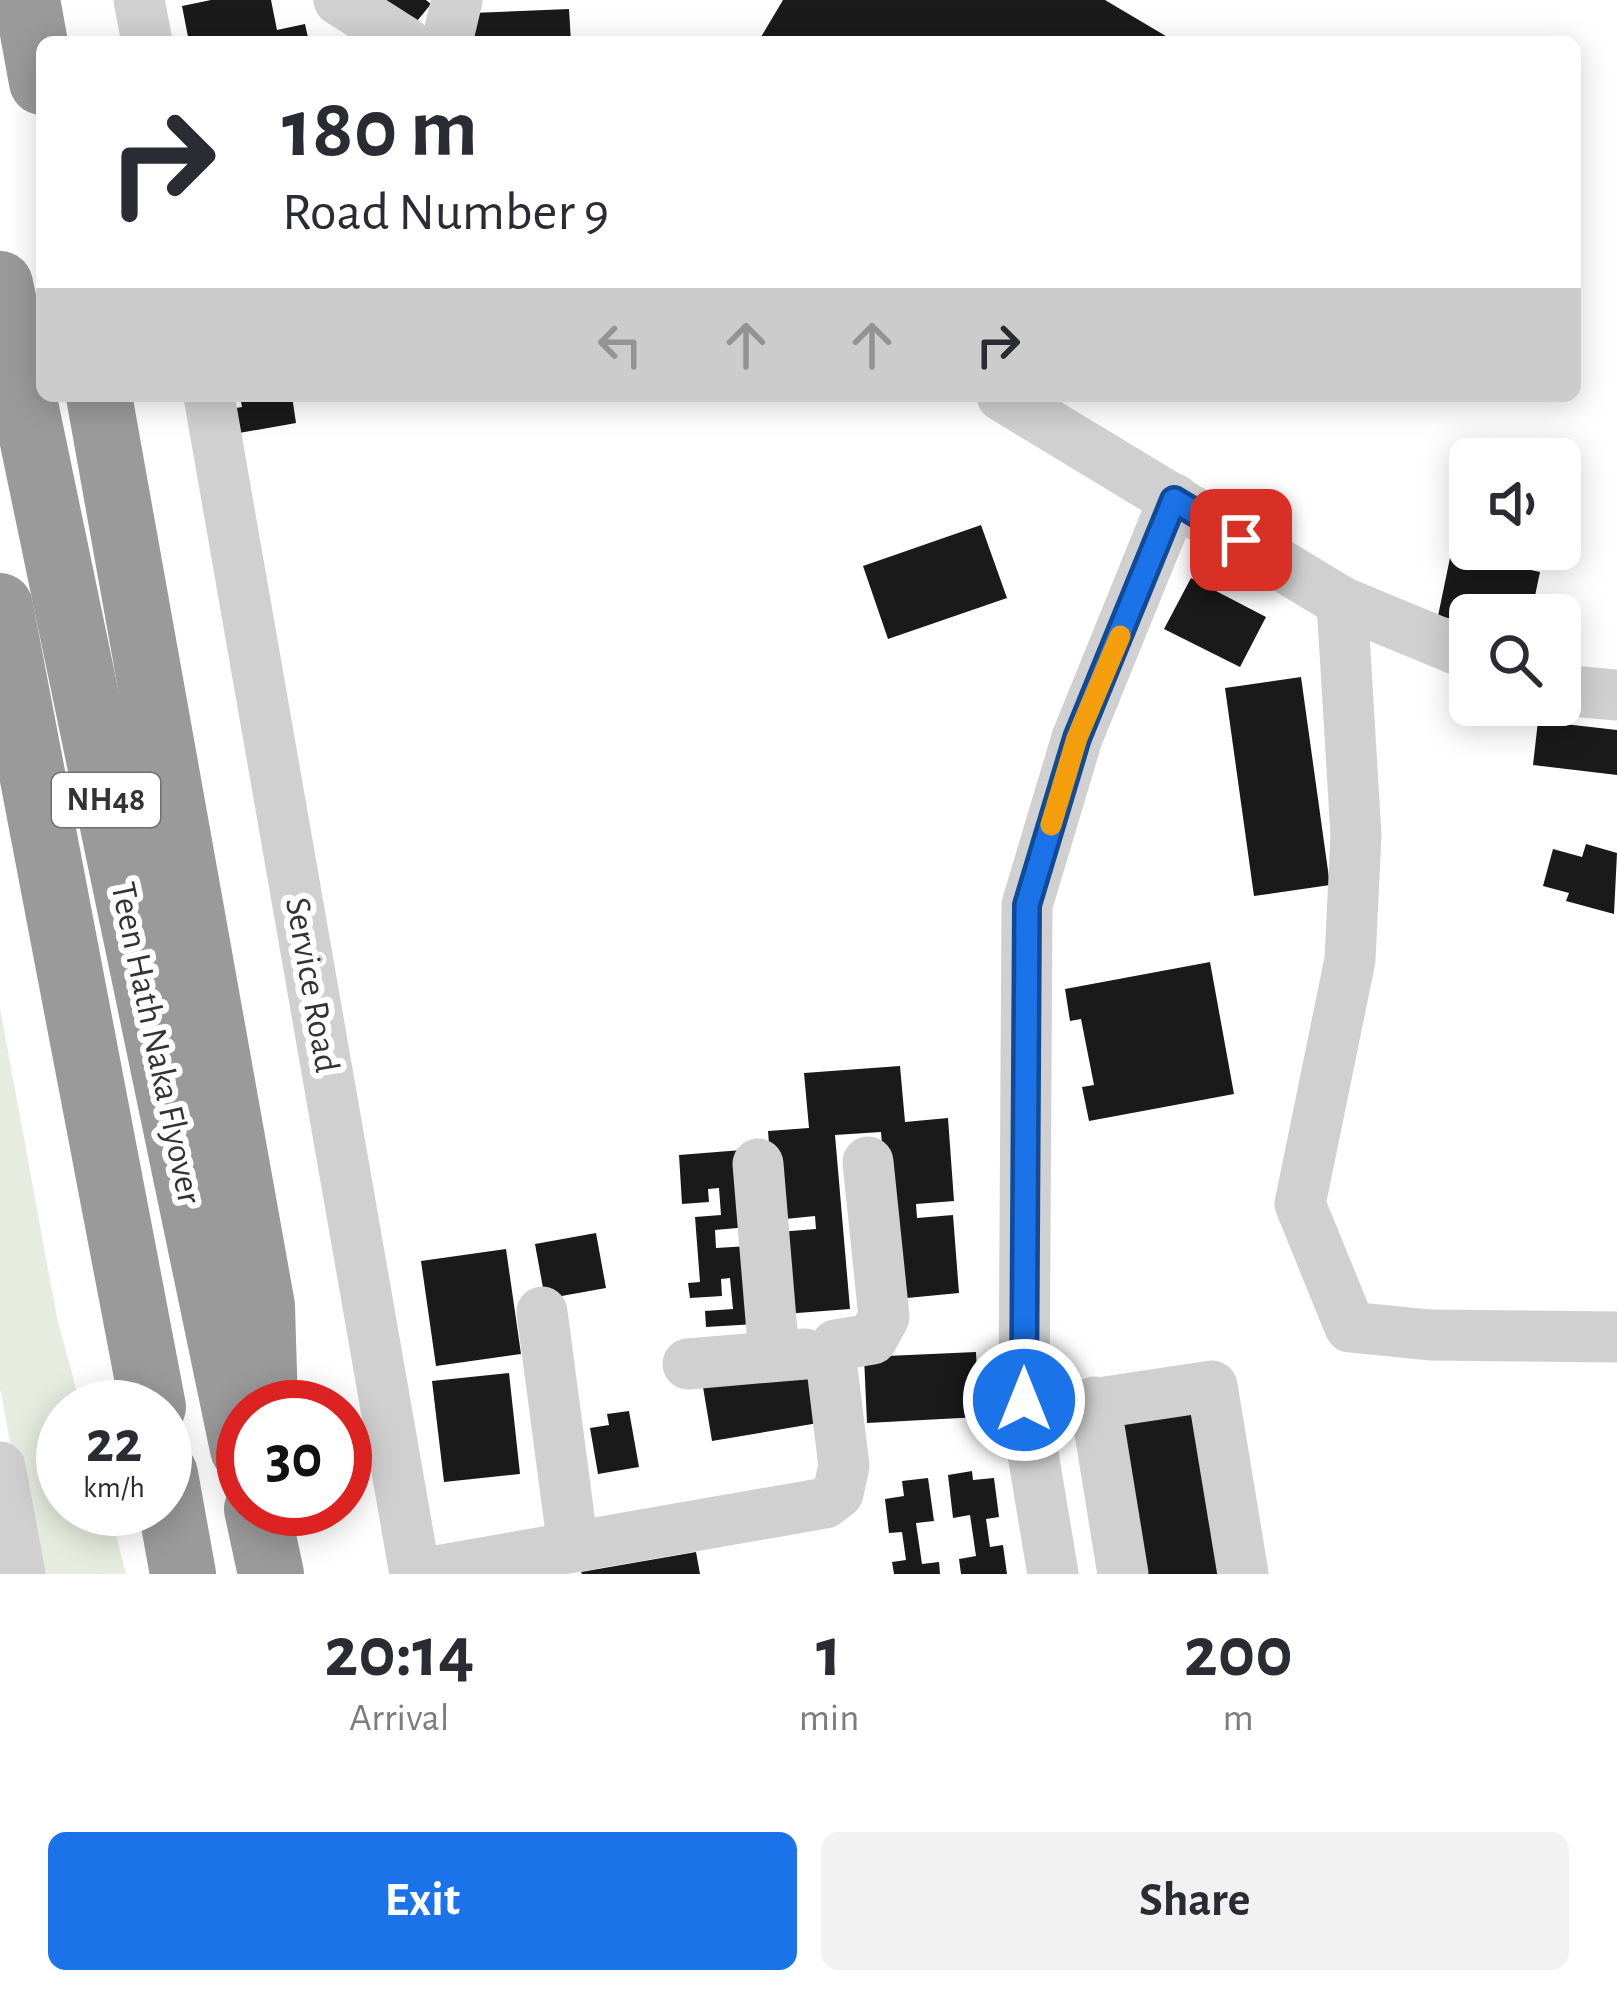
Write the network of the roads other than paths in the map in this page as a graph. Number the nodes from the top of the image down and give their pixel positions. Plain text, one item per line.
1 (27, 0) edge
2 (139, 0) edge
3 (339, 0) edge
4 (457, 0) edge
5 (146, 36) edge
6 (396, 36) edge
7 (448, 36) edge
8 (36, 49) edge
9 (0, 284) edge
10 (100, 402) edge
11 (210, 402) edge
12 (1012, 402) edge
13 (1174, 500) junction
14 (1342, 602) junction
15 (0, 606) edge
16 (1449, 646) edge
17 (1581, 692) edge
18 (1617, 695) edge
19 (0, 842) edge
20 (868, 1162) dead end
21 (758, 1164) dead end
22 (542, 1312) dead end
23 (1617, 1337) edge
24 (830, 1352) junction
25 (775, 1357) junction
26 (688, 1364) dead end
27 (117, 1380) edge
28 (148, 1380) edge
29 (227, 1380) edge
30 (264, 1380) edge
31 (1095, 1402) junction
32 (1026, 1414) junction
33 (1, 1477) edge
34 (170, 1536) edge
35 (176, 1536) edge
36 (573, 1547) junction
37 (20, 1574) edge
38 (183, 1574) edge
39 (417, 1574) edge
40 (1053, 1574) edge
41 (1123, 1574) edge
42 (1243, 1574) edge

1 - 8 highway
2 - 5 street
3 - 6 street
4 - 7 street
9 - 29 highway, Teen Hath Naka Flyover / NH48
10 - 30 highway
11 - 39 street, Service Road
12 - 13 street
13 - 14 street
13 - 32 street
14 - 16 street
14 - 23 street
15 - 28 highway, Teen Hath Naka Flyover / NH48
17 - 18 street
19 - 27 highway
20 - 24 street
21 - 25 street
22 - 36 street
24 - 25 street
24 - 36 street
25 - 26 street
31 - 32 street
31 - 41 street
31 - 42 street
32 - 40 street
33 - 37 street
34 - 38 highway
35 - 38 highway
36 - 39 street

